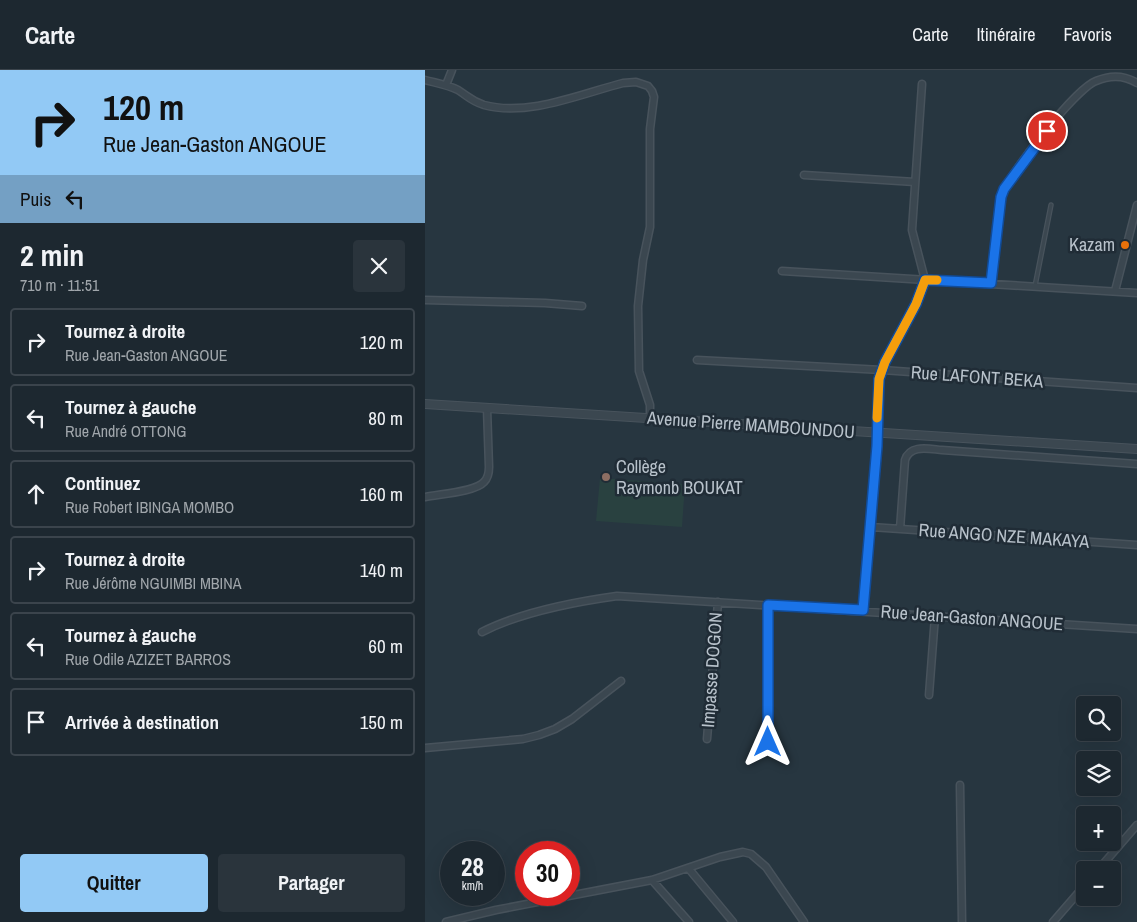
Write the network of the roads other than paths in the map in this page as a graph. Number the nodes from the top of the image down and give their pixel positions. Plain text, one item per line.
1 (452, 70) edge
2 (425, 80) edge
3 (1137, 83) edge
4 (922, 84) dead end
5 (446, 85) junction
6 (804, 174) dead end
7 (915, 182) junction
8 (1051, 205) dead end
9 (1137, 205) edge
10 (782, 271) dead end
11 (925, 280) junction
12 (991, 283) junction
13 (1035, 287) junction
14 (1115, 292) junction
15 (1137, 293) edge
16 (425, 300) edge
17 (582, 306) dead end
18 (697, 360) dead end
19 (882, 370) junction
20 (1137, 388) edge
21 (425, 404) edge
22 (487, 408) junction
23 (650, 418) junction
24 (878, 432) junction
25 (1137, 449) edge
26 (1137, 464) edge
27 (425, 497) edge
28 (871, 527) junction
29 (900, 529) junction
30 (1137, 545) edge
31 (718, 602) junction
32 (768, 605) junction
33 (863, 610) junction
34 (935, 616) junction
35 (1137, 629) edge
36 (482, 632) dead end
37 (621, 681) dead end
38 (929, 695) dead end
39 (707, 739) dead end
40 (768, 742) dead end
41 (425, 748) edge
42 (960, 785) dead end
43 (1137, 825) edge
44 (1106, 861) edge
45 (689, 868) junction
46 (652, 880) junction
47 (1076, 895) edge
48 (446, 922) edge
49 (689, 922) edge
50 (733, 922) edge
51 (803, 922) edge
52 (962, 922) edge
53 (1053, 922) edge

1 - 5 street
2 - 5 street
3 - 12 street
4 - 7 street
5 - 23 street
6 - 7 street
7 - 11 street
8 - 13 lane
9 - 14 street
10 - 11 street
11 - 12 street
11 - 19 street
12 - 13 street
13 - 14 street
14 - 15 street
16 - 17 street
18 - 19 street, Rue LAFONT BEKA
19 - 20 street, Rue LAFONT BEKA
19 - 24 street
21 - 22 street, Avenue Pierre MAMBOUNDOU
22 - 23 street, Avenue Pierre MAMBOUNDOU
22 - 27 street
23 - 24 street, Avenue Pierre MAMBOUNDOU
24 - 25 street, Avenue Pierre MAMBOUNDOU
24 - 28 street
26 - 29 street
28 - 29 street, Rue ANGO NZE MAKAYA
28 - 33 street
29 - 30 street, Rue ANGO NZE MAKAYA
31 - 32 street, Rue Jean-Gaston ANGOUE
31 - 36 street, Rue Jean-Gaston ANGOUE
31 - 39 street, Impasse DOGON
32 - 33 street, Rue Jean-Gaston ANGOUE
32 - 40 street
33 - 34 street, Rue Jean-Gaston ANGOUE
34 - 35 street, Rue Jean-Gaston ANGOUE
34 - 38 street
37 - 41 street
42 - 52 street
43 - 44 street
45 - 46 street
45 - 50 street
45 - 51 street
46 - 48 street
46 - 49 street
47 - 53 street

